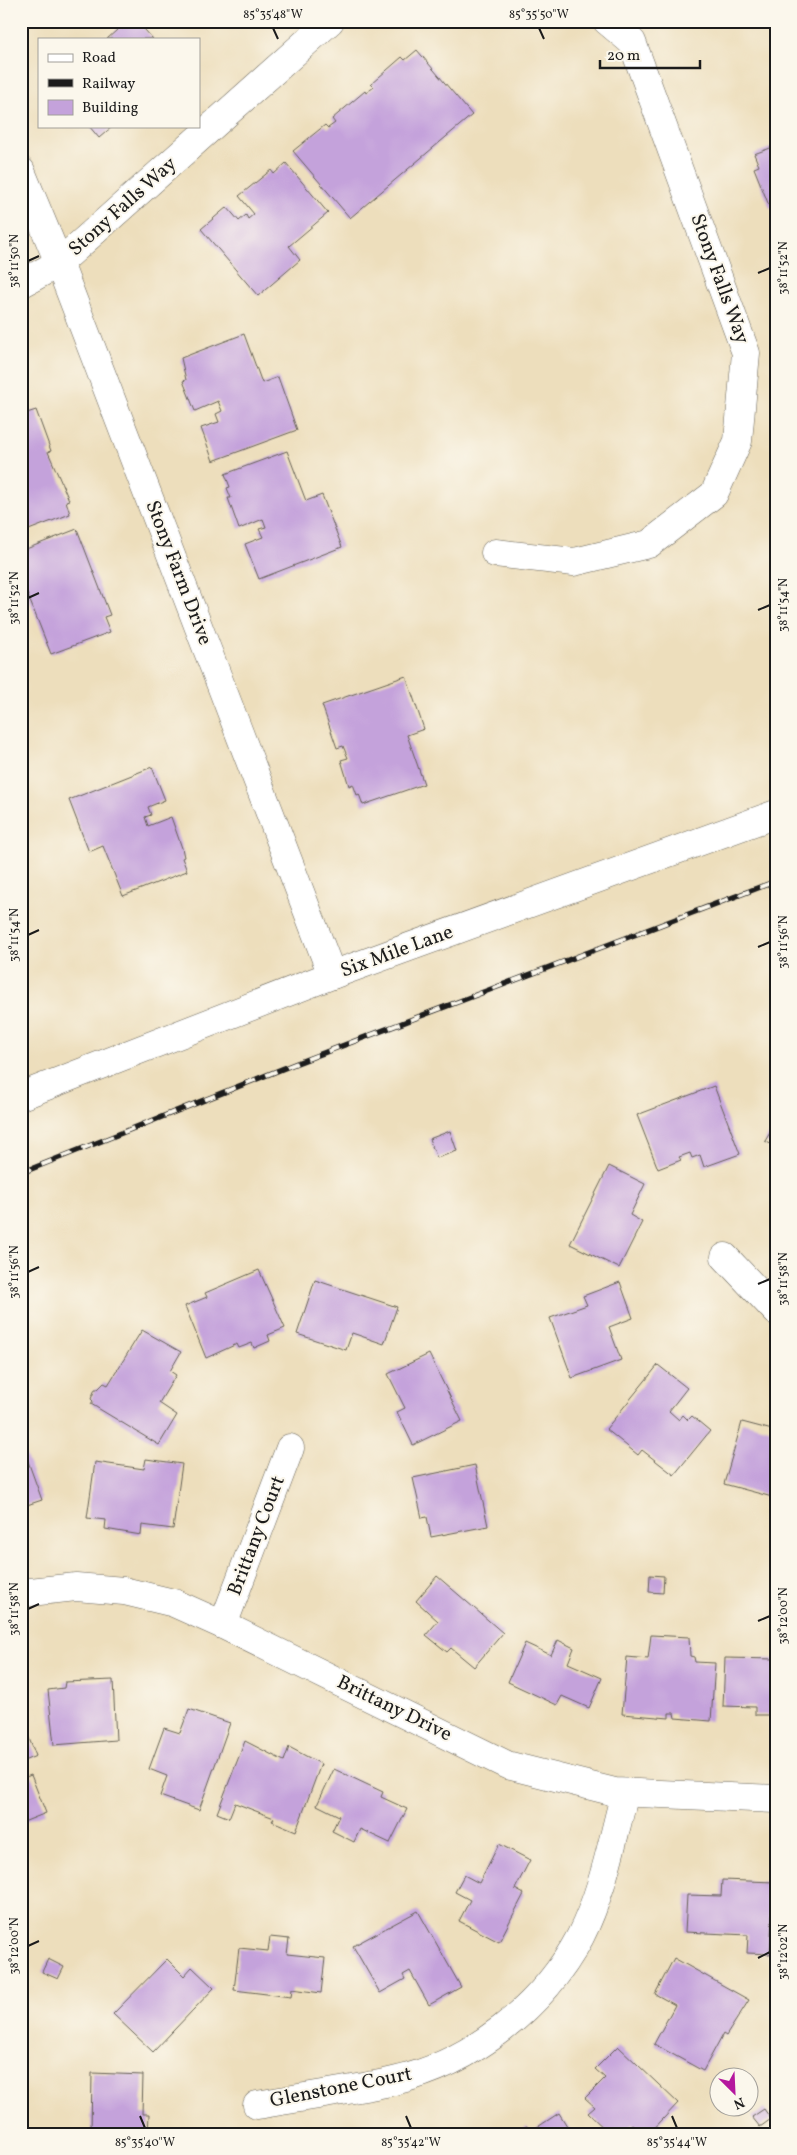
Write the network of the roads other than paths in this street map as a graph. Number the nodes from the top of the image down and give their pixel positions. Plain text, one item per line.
1 (330, 21) edge
2 (607, 21) edge
3 (21, 171) edge
4 (59, 264) junction
5 (21, 284) edge
6 (495, 553) dead end
7 (776, 814) edge
8 (332, 975) junction
9 (21, 1096) edge
10 (725, 1257) dead end
11 (776, 1311) edge
12 (290, 1448) dead end
13 (21, 1593) edge
14 (223, 1625) junction
15 (624, 1793) junction
16 (776, 1799) edge
17 (257, 2105) dead end

1 - 4 street, Stony Falls Way
2 - 6 street, Stony Falls Way
3 - 4 street, Stony Farm Drive
4 - 5 street, Stony Falls Way
4 - 8 street, Stony Farm Drive
7 - 8 street, Six Mile Lane
8 - 9 street, Six Mile Lane
10 - 11 street
12 - 14 street, Brittany Court
13 - 14 street, Brittany Drive
14 - 15 street, Brittany Drive
15 - 16 street, Brittany Drive
15 - 17 street, Glenstone Court

